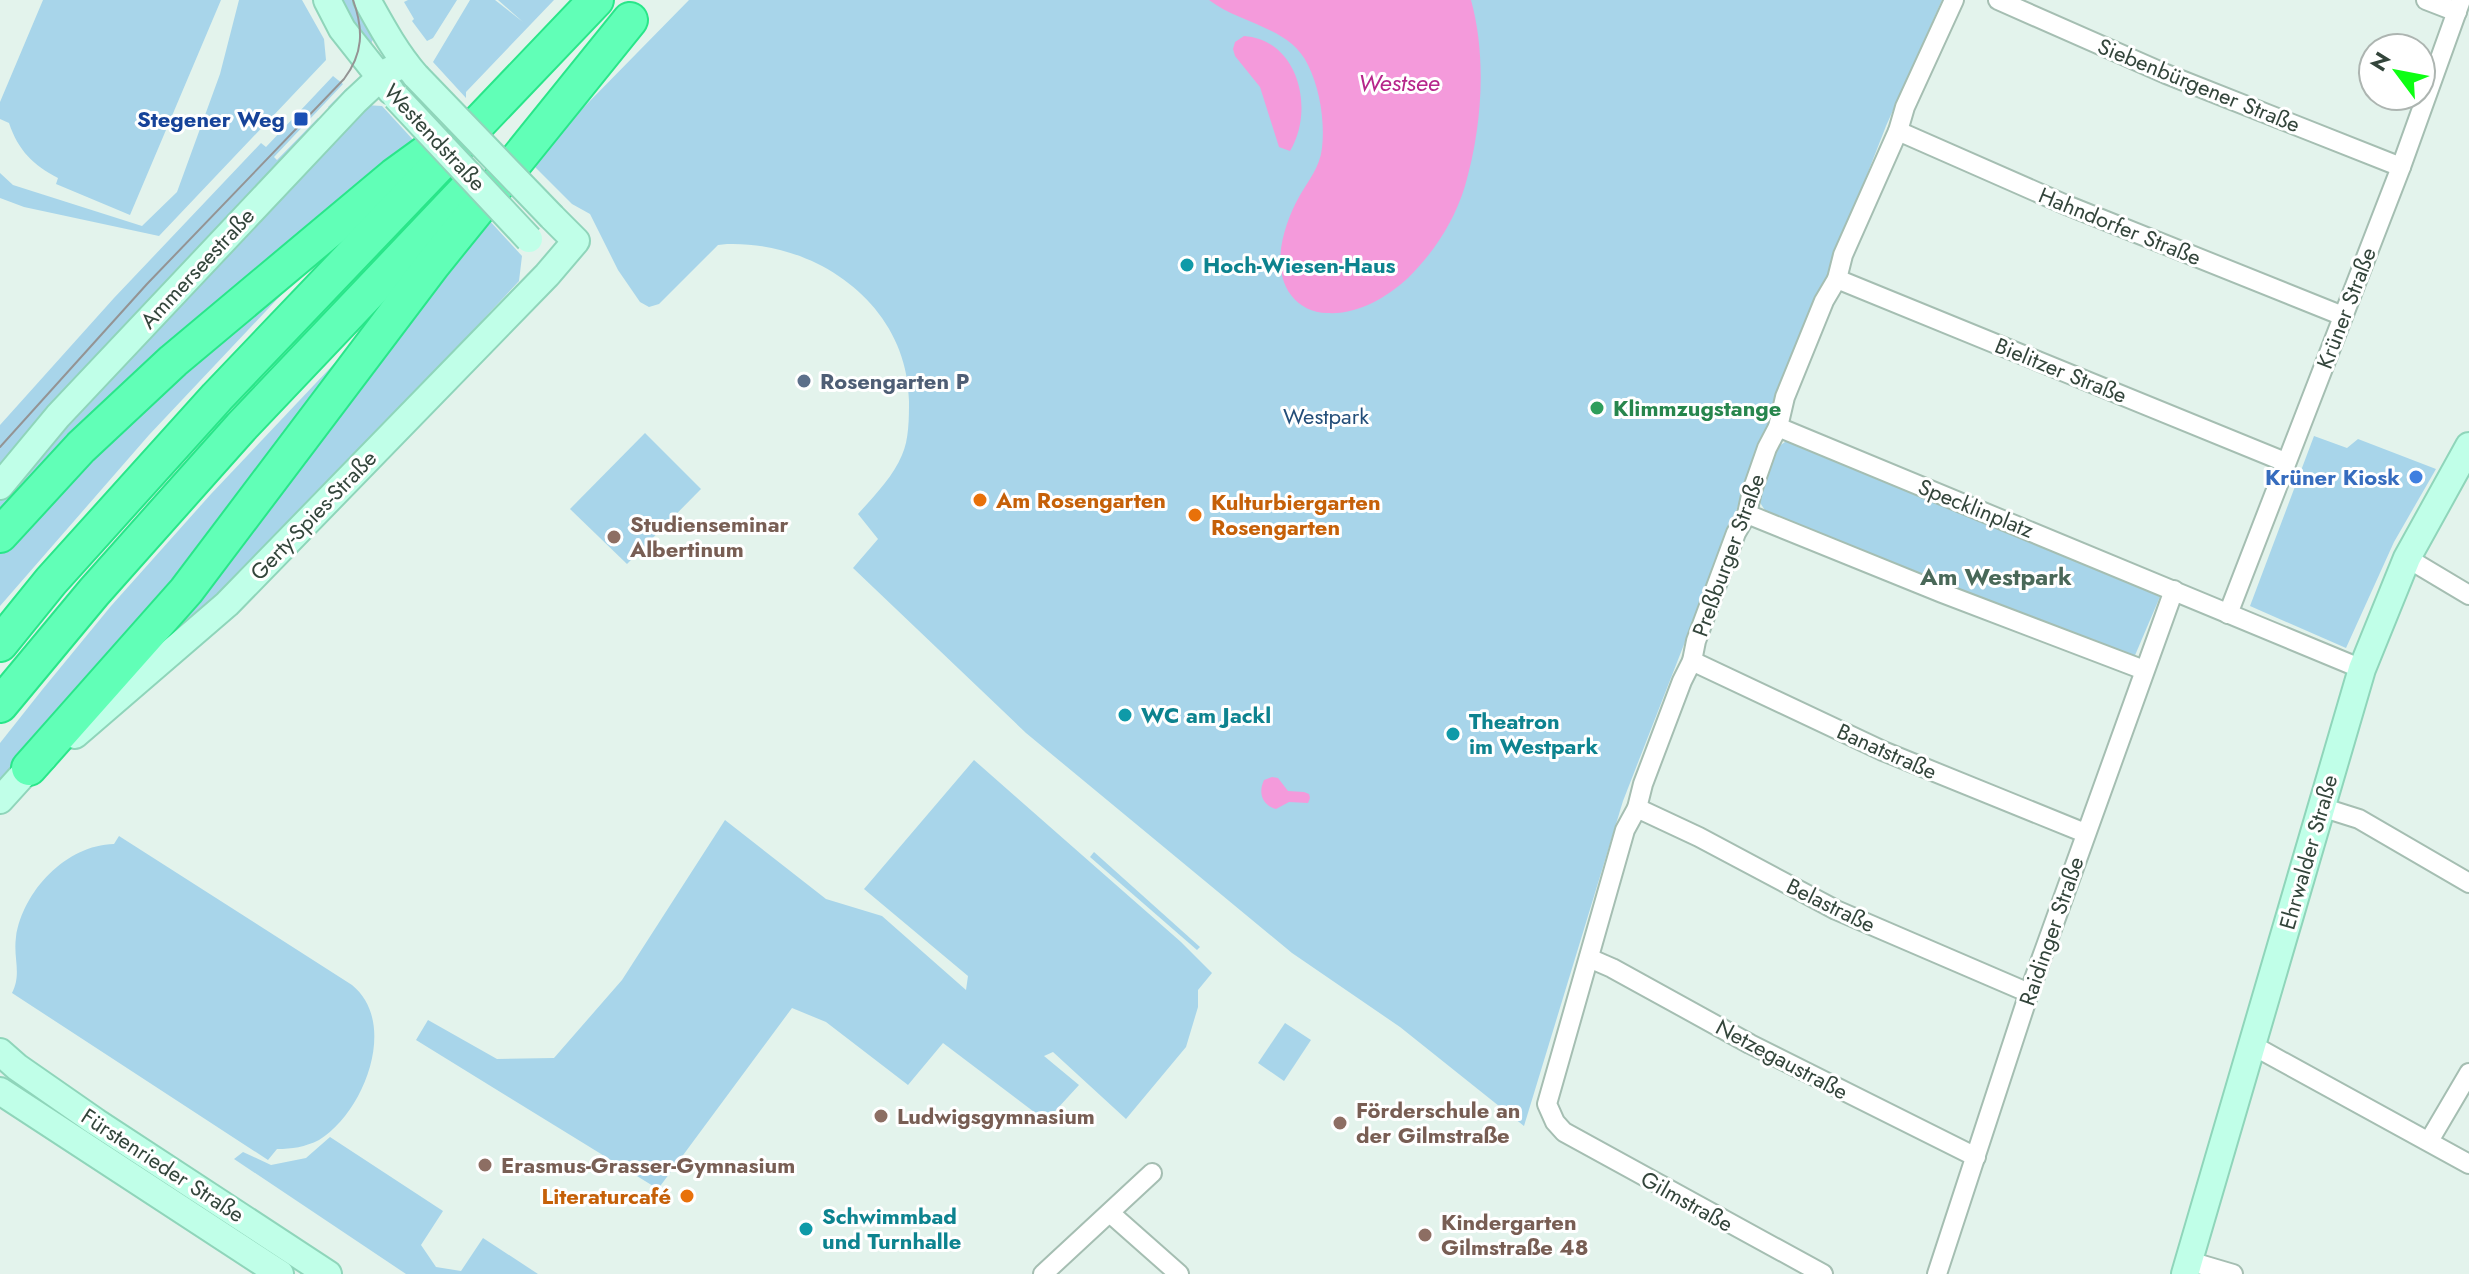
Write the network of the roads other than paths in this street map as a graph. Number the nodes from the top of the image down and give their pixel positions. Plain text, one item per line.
1 (327, 0) edge
2 (367, 0) edge
3 (596, 0) edge
4 (1954, 0) edge
5 (1998, 0) edge
6 (2426, 0) edge
7 (2459, 6) edge
8 (640, 10) edge
9 (411, 70) junction
10 (388, 87) junction
11 (502, 99) junction
12 (1898, 131) junction
13 (2401, 167) junction
14 (576, 241) joint
15 (555, 265) junction
16 (1837, 279) junction
17 (2343, 316) junction
18 (1778, 427) junction
19 (2469, 446) edge
20 (2285, 462) junction
21 (0, 486) edge
22 (1747, 514) junction
23 (0, 535) edge
24 (2407, 558) junction
25 (2174, 590) junction
26 (2469, 595) edge
27 (2228, 614) junction
28 (0, 644) edge
29 (1692, 661) junction
30 (2362, 669) junction
31 (2144, 670) junction
32 (0, 705) edge
33 (29, 768) junction
34 (0, 800) edge
35 (2321, 807) junction
36 (1637, 808) junction
37 (2085, 833) junction
38 (2469, 883) edge
39 (1589, 958) junction
40 (2029, 993) junction
41 (2251, 1048) junction
42 (0, 1052) edge
43 (2469, 1073) edge
44 (0, 1091) edge
45 (1555, 1122) joint
46 (2429, 1141) junction
47 (1976, 1157) junction
48 (2469, 1164) edge
49 (1152, 1173) dead end
50 (1110, 1213) junction
51 (2187, 1267) edge
52 (267, 1270) edge
53 (328, 1274) edge
54 (1043, 1274) edge
55 (1179, 1274) edge
56 (1823, 1274) edge
57 (1937, 1274) edge
58 (2233, 1274) edge

1 - 10 main road, Westendstraße
2 - 9 main road, Westendstraße
3 - 11 highway
4 - 12 street, Preßburger Straße
5 - 13 street, Siebenbürgener Straße
6 - 7 street
7 - 13 street, Krüner Straße
8 - 32 highway
8 - 33 highway
9 - 10 main road, Ammerseestraße
9 - 14 main road, Westendstraße, bridge
10 - 15 main road, Westendstraße, bridge
10 - 21 main road, Ammerseestraße
11 - 23 highway
11 - 28 highway
12 - 16 street, Preßburger Straße
12 - 17 street, Hahndorfer Straße
13 - 17 street, Krüner Straße
14 - 15 main road, Gerty-Spies-Straße
15 - 33 main road, Gerty-Spies-Straße
16 - 18 street, Preßburger Straße
16 - 20 street, Bielitzer Straße
17 - 20 street, Krüner Straße
18 - 22 street, Preßburger Straße
18 - 25 street, Specklinplatz
19 - 24 main road, Ehrwalder Straße
20 - 27 street, Krüner Straße
22 - 29 street, Preßburger Straße
22 - 31 street
24 - 26 street
24 - 30 main road, Ehrwalder Straße
25 - 27 street, Specklinplatz
25 - 31 street, Raidinger Straße
27 - 30 street, Specklinplatz
29 - 36 street, Preßburger Straße
29 - 37 street, Banatstraße
30 - 35 main road, Ehrwalder Straße
31 - 37 street, Raidinger Straße
33 - 34 main road
35 - 38 street
35 - 41 main road, Ehrwalder Straße
36 - 39 street, Preßburger Straße
36 - 40 street, Belastraße
37 - 40 street, Raidinger Straße
39 - 45 street, Preßburger Straße
39 - 47 street, Netzegaustraße
40 - 47 street, Raidinger Straße
41 - 46 street
41 - 51 main road, Ehrwalder Straße
42 - 53 main road, Fürstenrieder Straße
43 - 46 street
44 - 52 main road, Fürstenrieder Straße
45 - 56 street, Gilmstraße
46 - 48 street
47 - 57 street, Raidinger Straße
49 - 50 street
50 - 54 street
50 - 55 street
51 - 58 street

